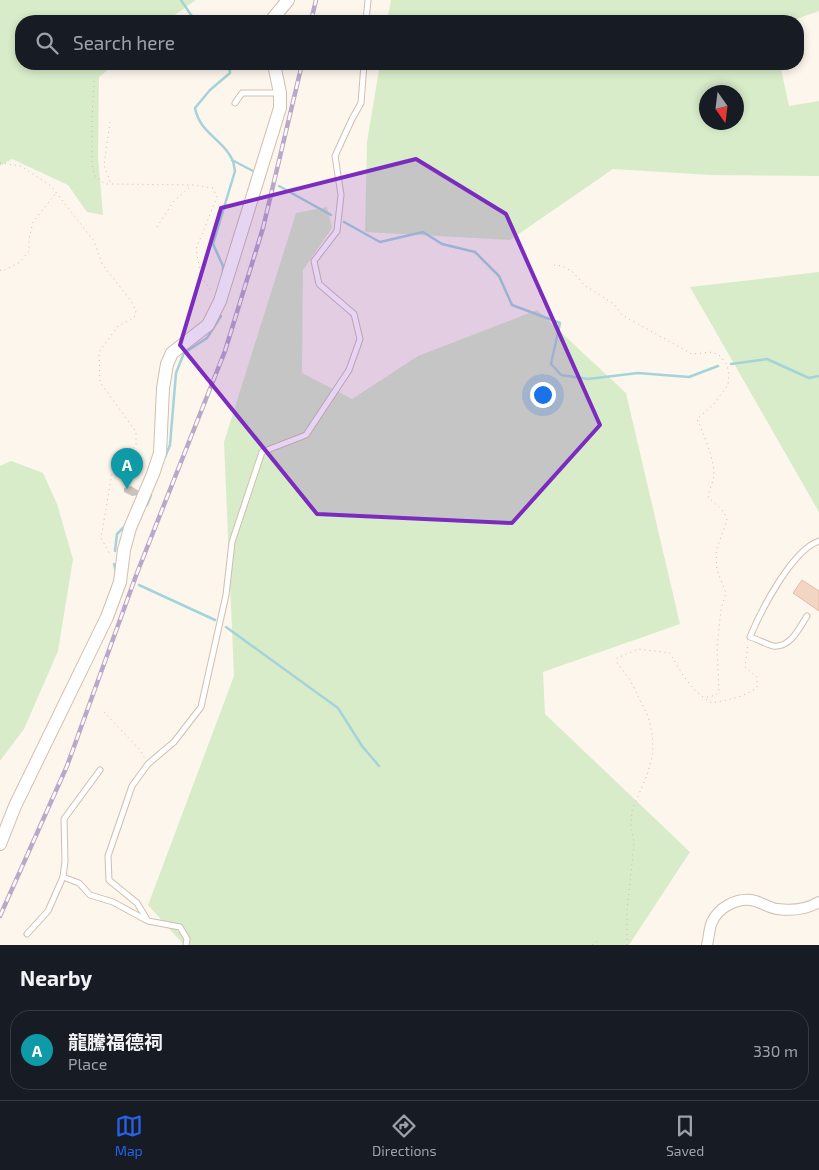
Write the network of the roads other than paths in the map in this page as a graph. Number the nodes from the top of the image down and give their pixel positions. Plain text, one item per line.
1 (288, 0) edge
2 (368, 0) edge
3 (275, 15) edge
4 (367, 15) edge
5 (275, 70) edge
6 (364, 70) edge
7 (280, 93) junction
8 (235, 103) dead end
9 (819, 540) edge
10 (807, 616) dead end
11 (100, 770) dead end
12 (0, 844) edge
13 (63, 878) junction
14 (819, 902) edge
15 (148, 921) junction
16 (27, 934) dead end
17 (186, 945) edge
18 (707, 945) edge

1 - 3 street
2 - 4 lane
5 - 7 street
6 - 15 lane
7 - 8 lane
7 - 12 street
9 - 10 lane
11 - 13 lane
13 - 15 lane
13 - 16 lane
14 - 18 street
15 - 17 lane

